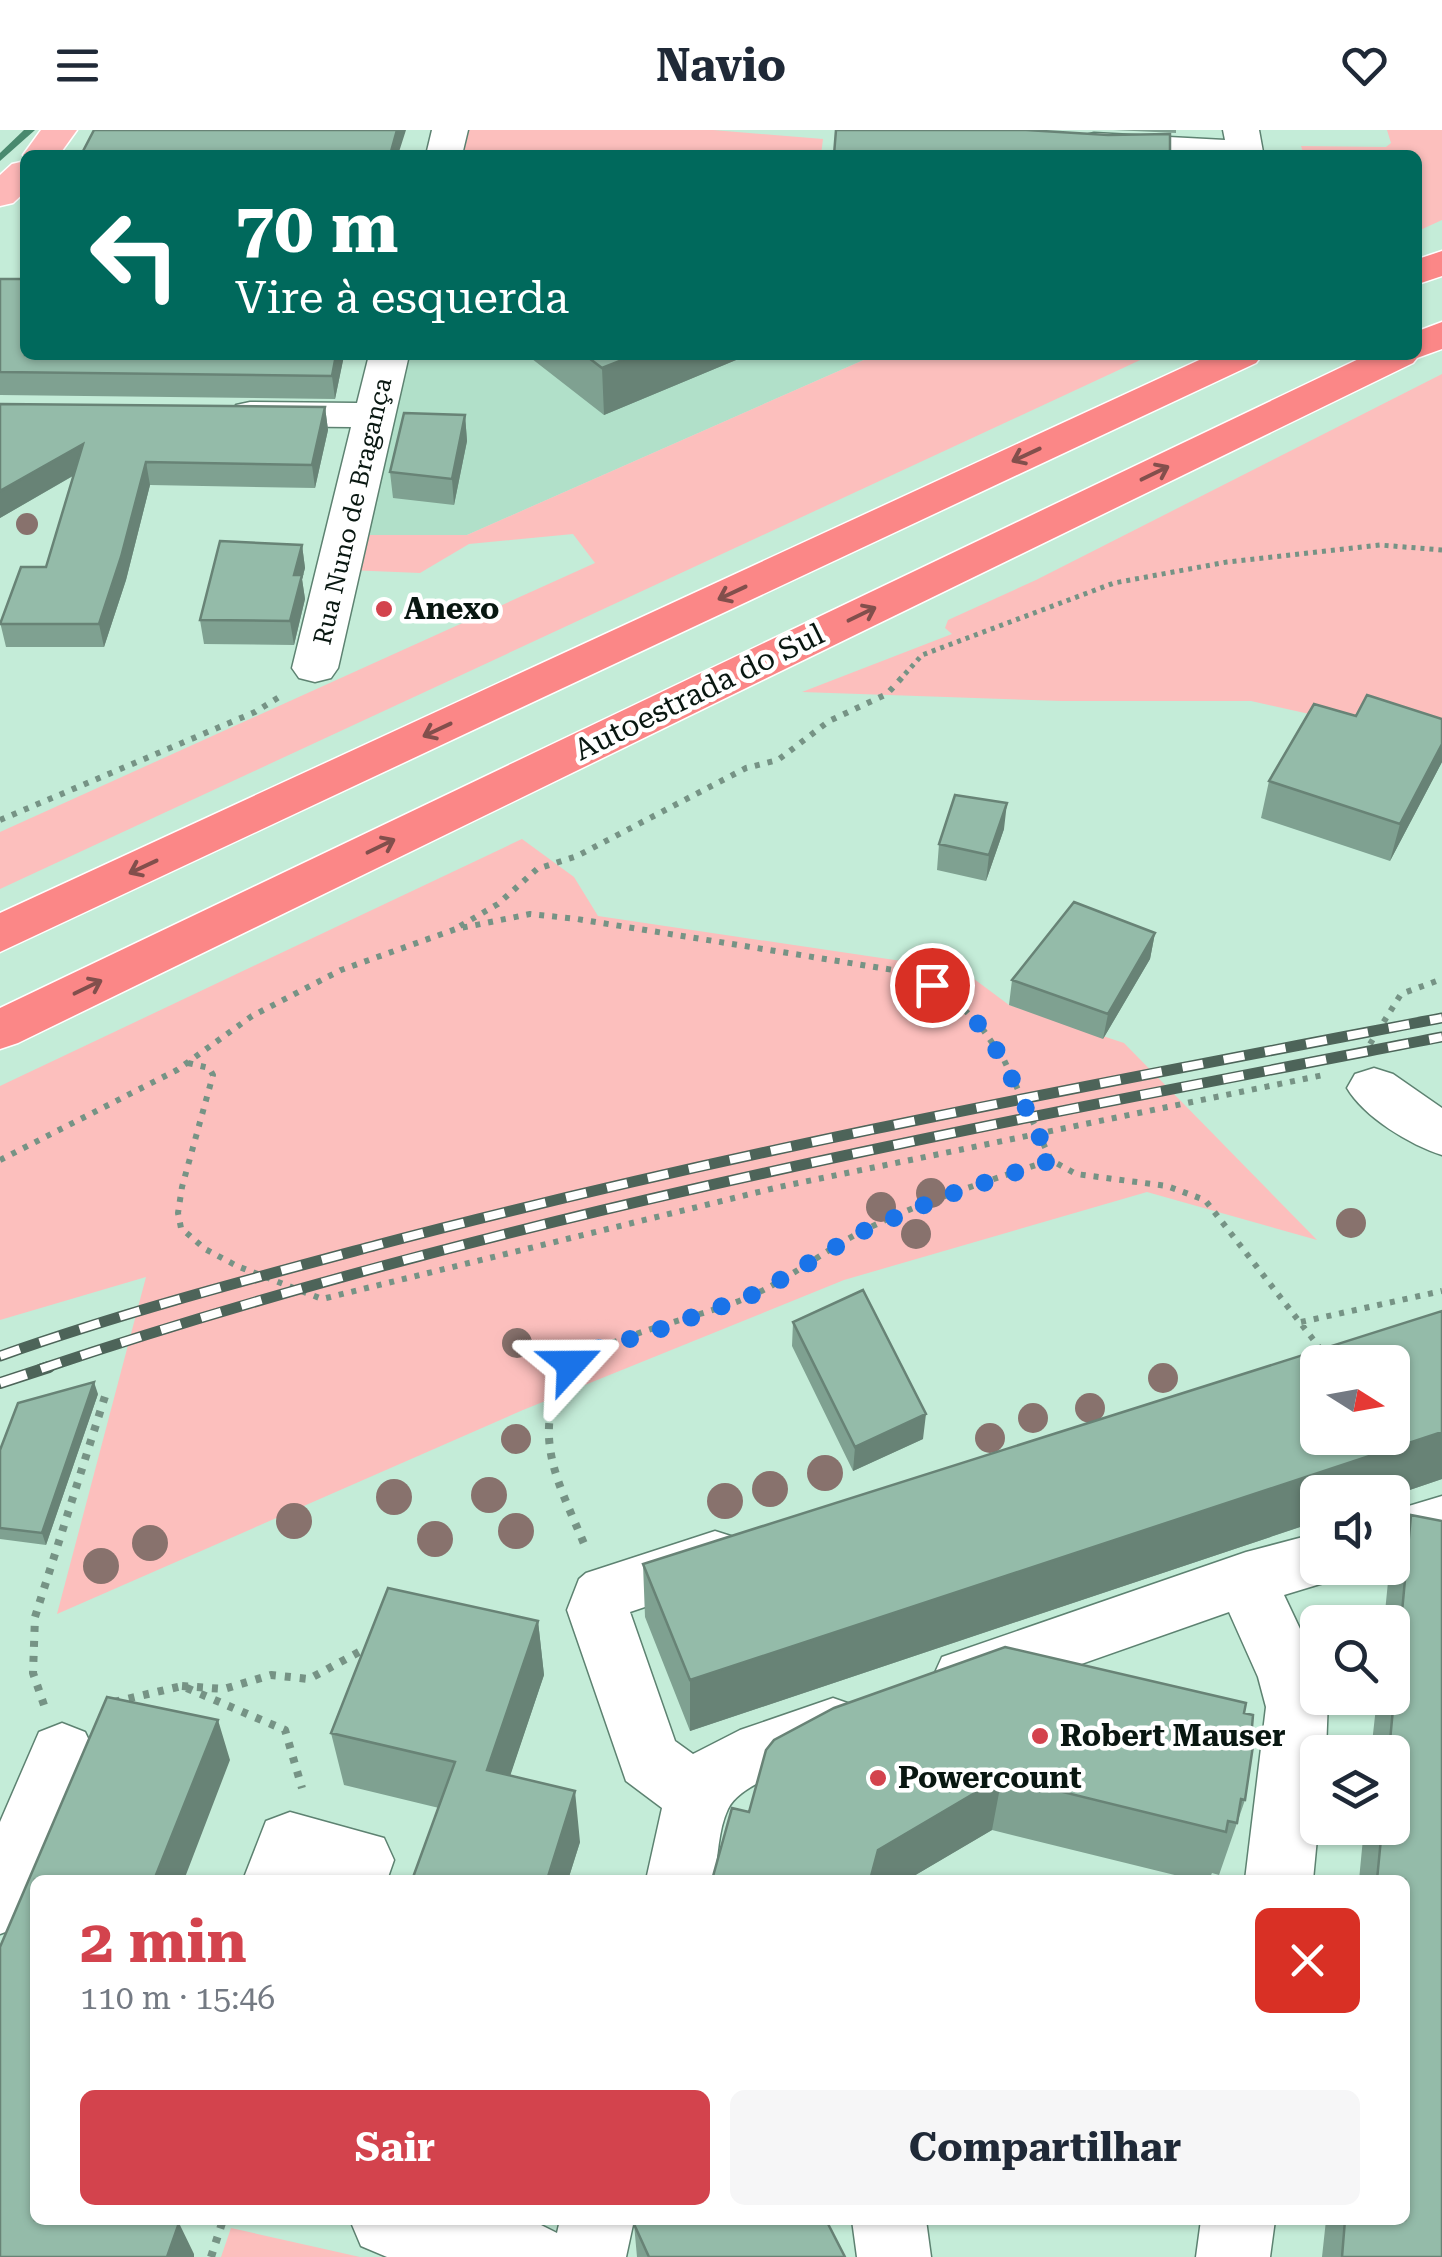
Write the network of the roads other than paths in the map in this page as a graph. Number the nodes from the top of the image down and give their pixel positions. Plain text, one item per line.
1 (1066, 142) edge
2 (1209, 150) edge
3 (20, 176) edge
4 (0, 194) edge
5 (388, 360) edge
6 (1231, 360) edge
7 (1389, 360) edge
8 (216, 414) edge
9 (372, 416) junction
10 (315, 668) road end
11 (0, 934) edge
12 (0, 1030) edge
13 (1360, 1071) road end
14 (1442, 1135) edge
15 (1442, 1522) edge
16 (1410, 1532) edge
17 (765, 1541) edge
18 (1300, 1563) edge
19 (1246, 1579) junction
20 (58, 1741) road end
21 (700, 1798) junction
22 (284, 1862) edge
23 (355, 1875) edge
24 (681, 1875) edge
25 (1279, 1875) edge
26 (0, 1902) edge
27 (406, 2225) edge
28 (597, 2225) edge
29 (890, 2225) edge
30 (1237, 2225) edge
31 (530, 2257) edge
32 (588, 2257) edge
33 (894, 2257) edge
34 (1233, 2257) edge

1 - 2 street
3 - 4 main road
5 - 9 street, Rua Nuno de Bragança
6 -> 11 highway
12 -> 7 highway, Autoestrada do Sul
8 - 9 street
9 - 10 street, Rua Nuno de Bragança
13 - 14 street
15 - 16 street
17 - 21 street
18 - 19 street
19 - 21 street
19 - 25 street
20 - 26 street
21 - 24 street
22 - 23 street
27 - 31 street
28 - 32 street
29 - 33 street
30 - 34 street

